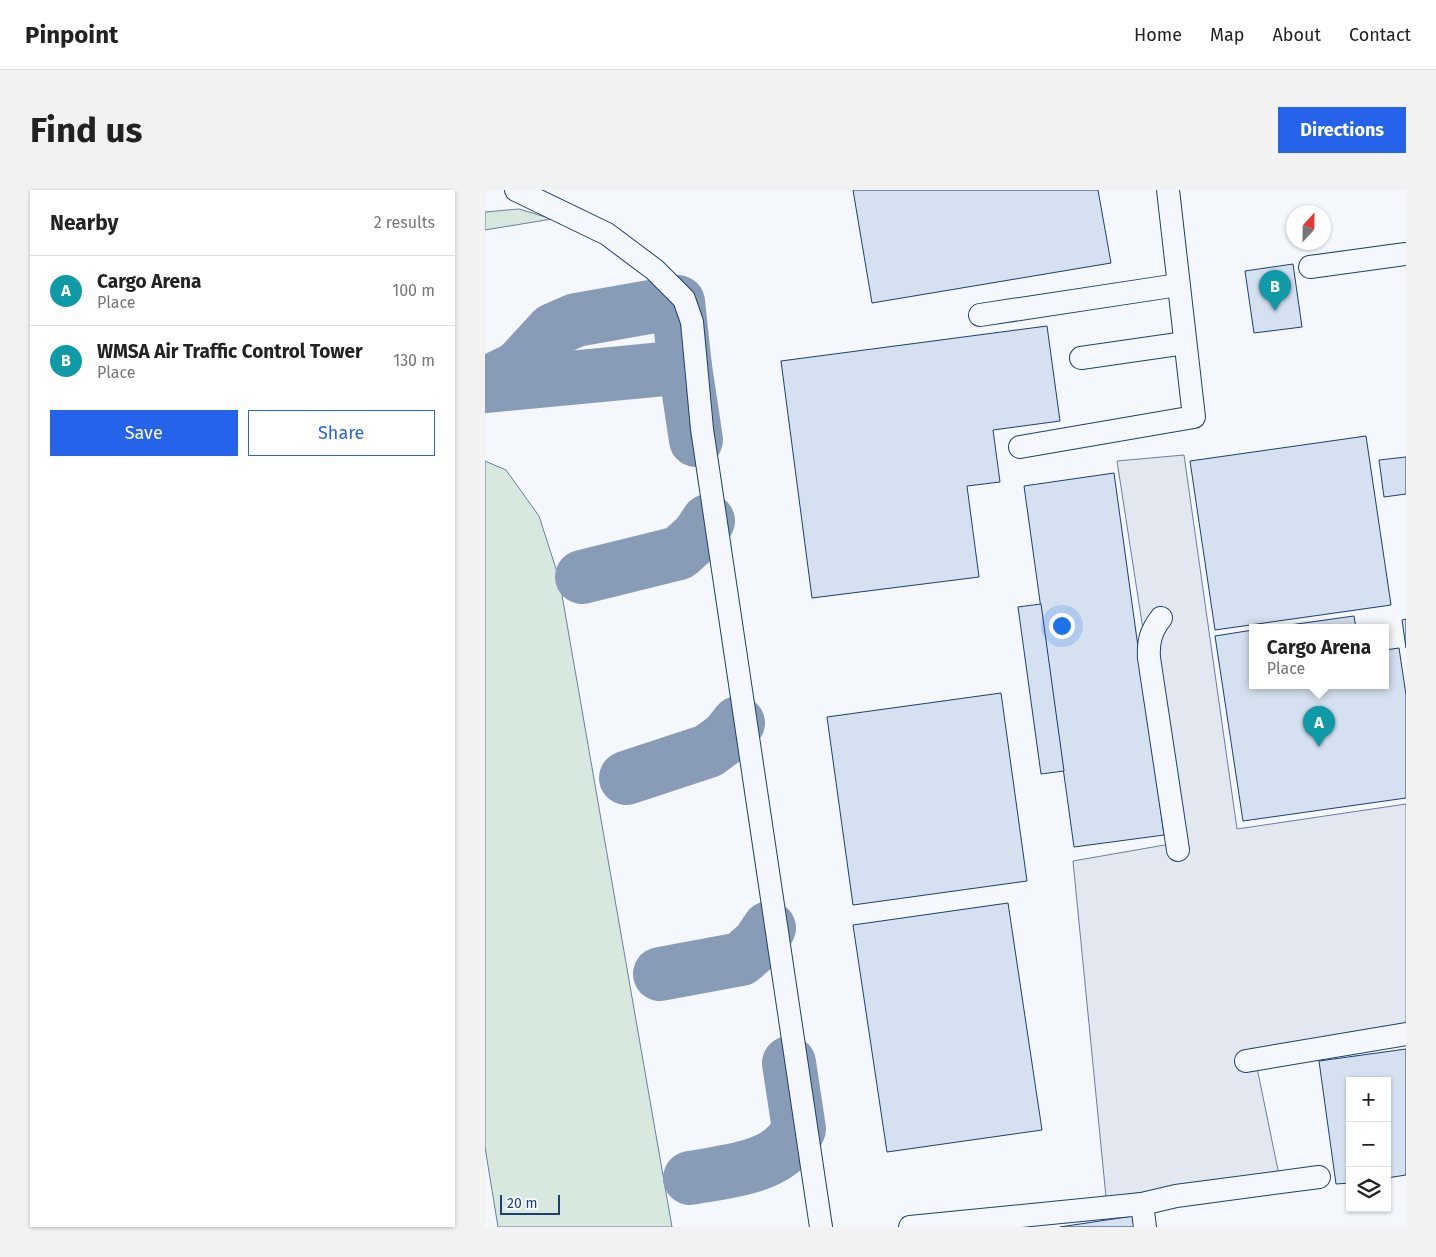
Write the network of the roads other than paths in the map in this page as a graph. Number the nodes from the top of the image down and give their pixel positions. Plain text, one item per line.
1 (516, 190) edge
2 (1168, 190) edge
3 (1406, 254) edge
4 (1311, 267) dead end
5 (1179, 285) junction
6 (980, 315) dead end
7 (1185, 342) junction
8 (1081, 358) dead end
9 (1020, 446) dead end
10 (1161, 618) dead end
11 (1179, 850) dead end
12 (1406, 1034) edge
13 (1246, 1061) dead end
14 (1319, 1177) dead end
15 (1142, 1204) junction
16 (821, 1227) edge
17 (910, 1227) edge
18 (1145, 1227) edge

1 - 16 lane
2 - 5 lane
3 - 4 lane
5 - 6 lane
5 - 7 lane
7 - 8 lane
7 - 9 lane
10 - 11 lane
12 - 13 lane
14 - 15 lane
15 - 17 lane
15 - 18 lane

